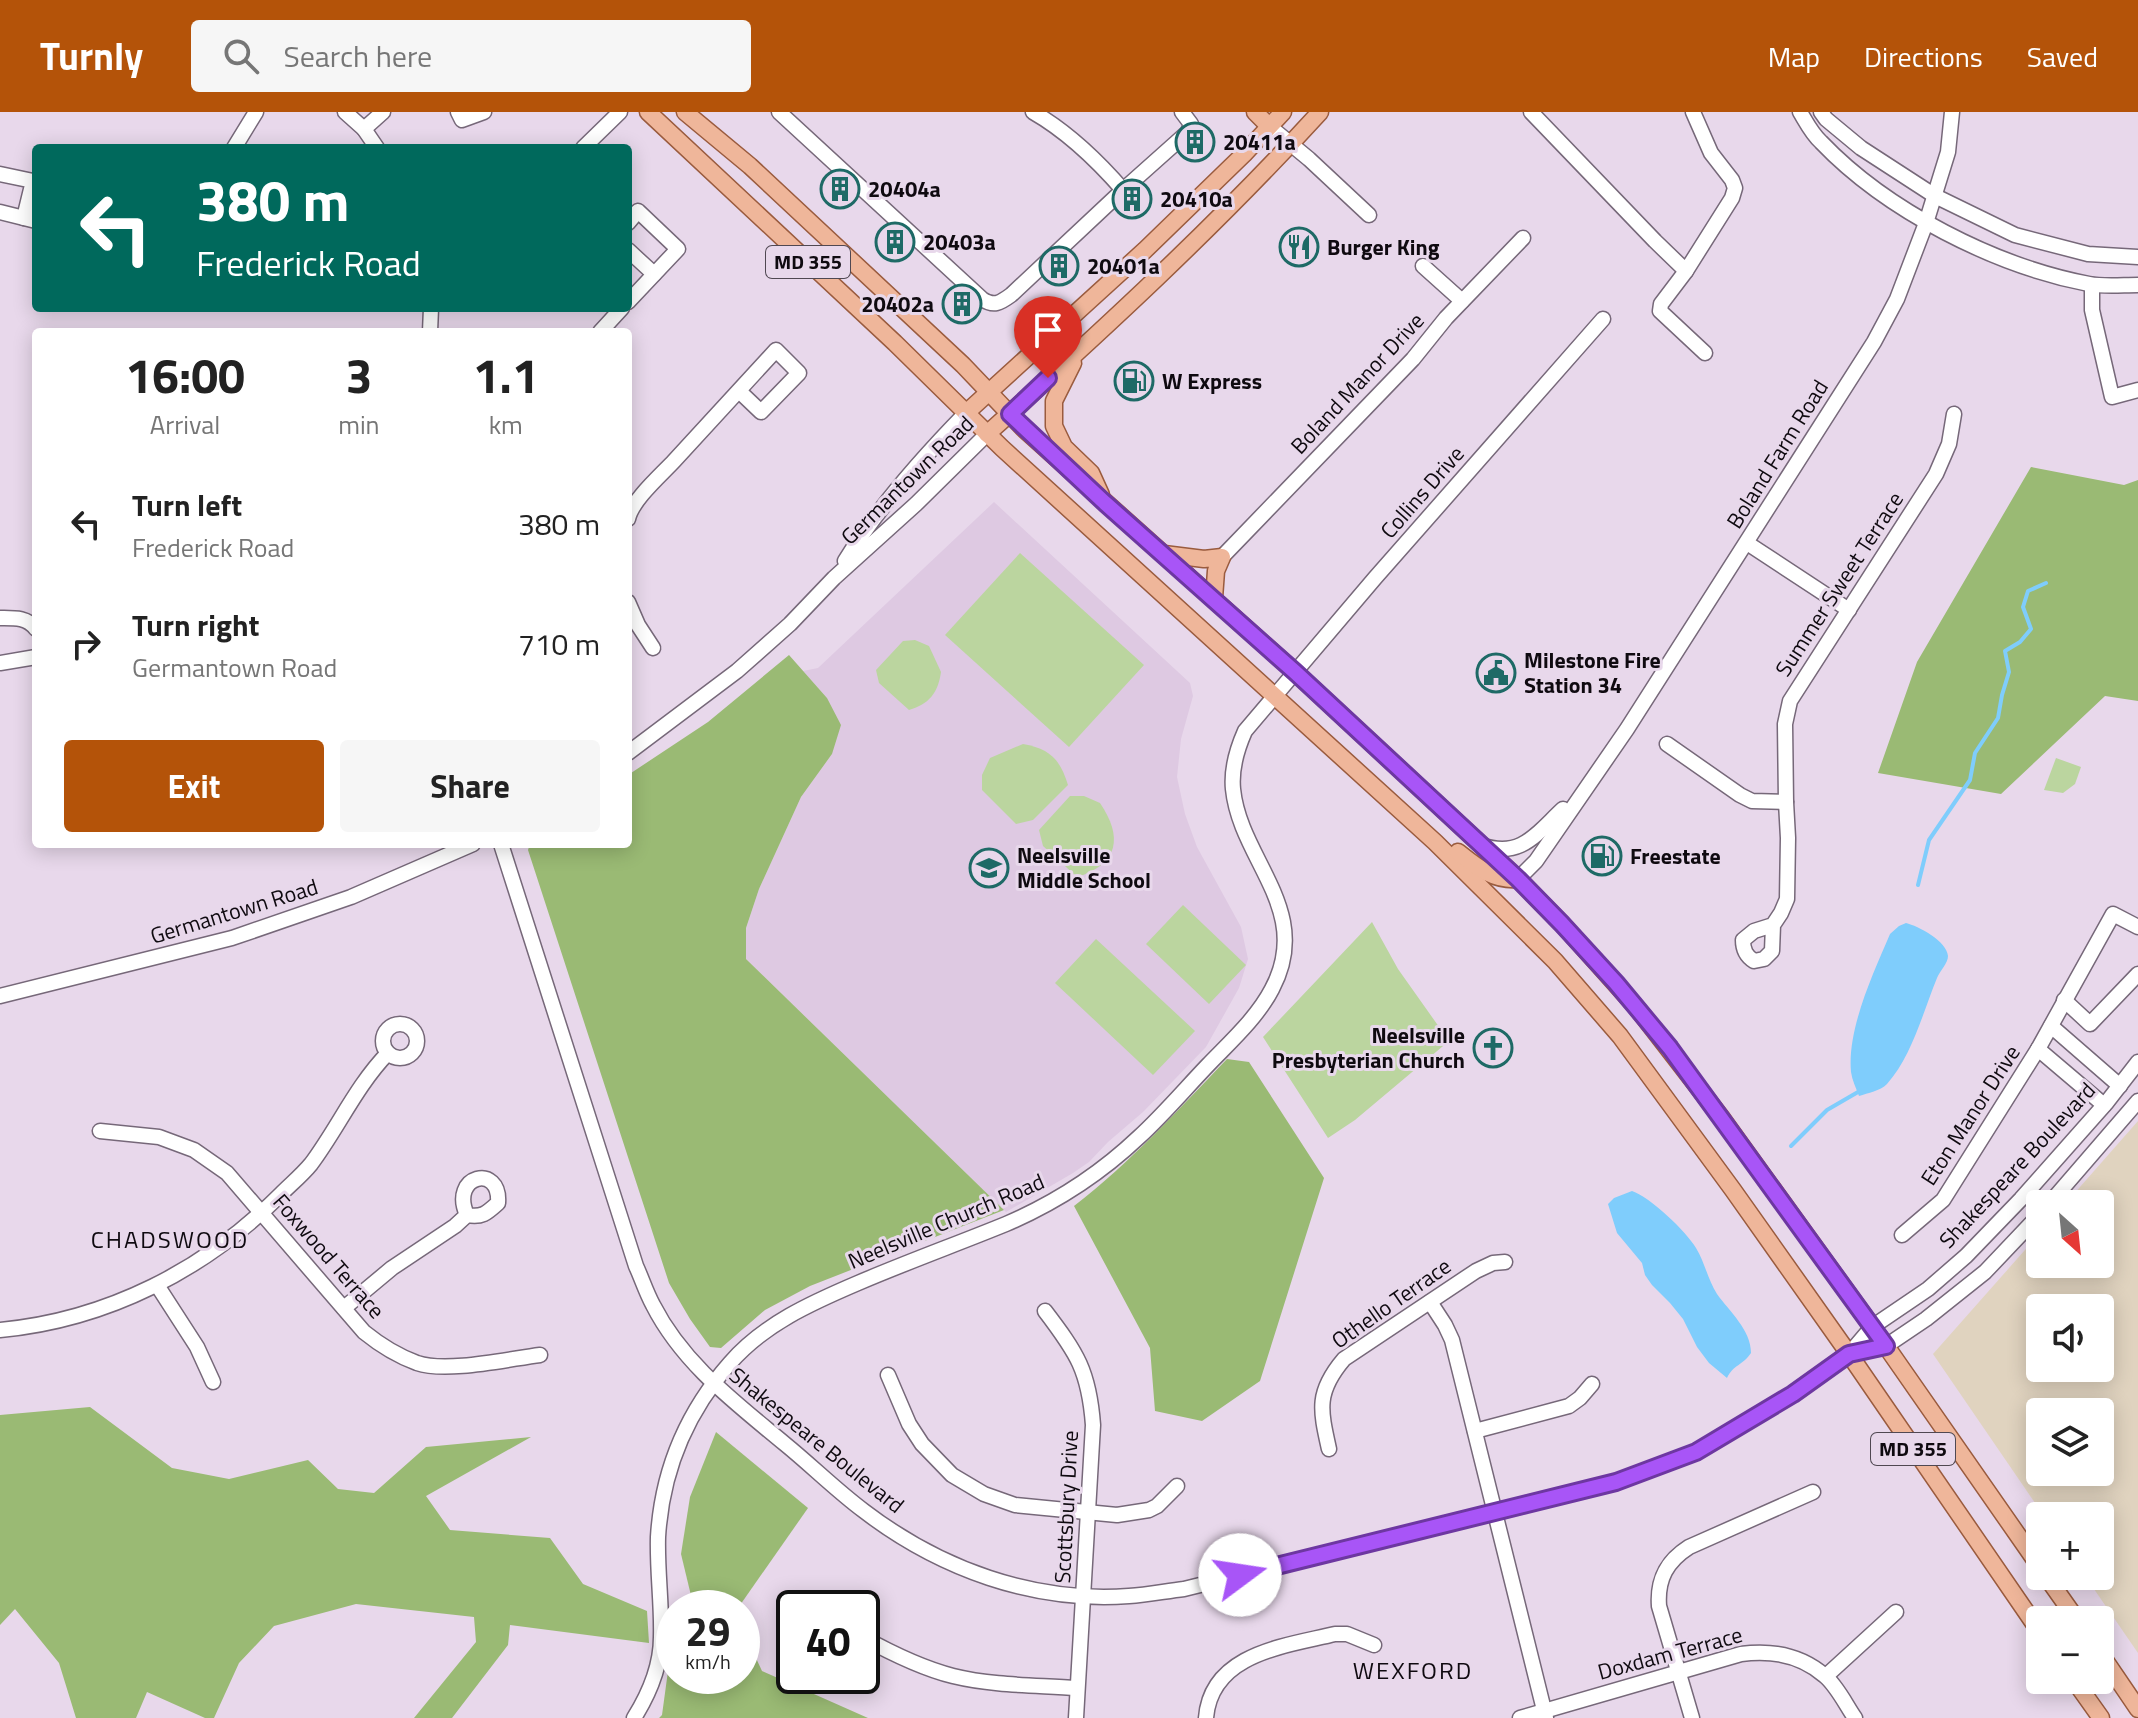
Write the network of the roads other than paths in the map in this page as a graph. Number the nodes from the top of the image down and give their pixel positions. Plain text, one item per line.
1 (256, 112) edge
2 (345, 112) edge
3 (383, 112) edge
4 (458, 112) edge
5 (484, 112) edge
6 (620, 112) edge
7 (648, 112) edge
8 (685, 112) edge
9 (779, 112) edge
10 (1033, 112) edge
11 (1182, 112) edge
12 (1255, 112) edge
13 (1283, 112) edge
14 (1320, 112) edge
15 (1531, 112) edge
16 (1693, 112) edge
17 (1800, 112) edge
18 (1821, 112) edge
19 (1952, 112) edge
20 (1269, 126) junction
21 (364, 129) junction
22 (236, 144) edge
23 (374, 144) edge
24 (587, 144) edge
25 (1291, 144) junction
26 (0, 174) edge
27 (32, 181) edge
28 (1123, 190) junction
29 (32, 194) edge
30 (1935, 196) junction
31 (0, 212) edge
32 (1369, 215) dead end
33 (632, 218) edge
34 (30, 219) edge
35 (1926, 223) junction
36 (1523, 238) dead end
37 (632, 254) edge
38 (2138, 257) edge
39 (1423, 266) dead end
40 (1686, 271) junction
41 (654, 274) junction
42 (2092, 285) junction
43 (2138, 285) edge
44 (632, 298) edge
45 (1462, 301) junction
46 (618, 312) edge
47 (1603, 319) dead end
48 (604, 328) edge
49 (1083, 346) junction
50 (1705, 353) dead end
51 (2138, 390) edge
52 (739, 391) dead end
53 (989, 391) junction
54 (966, 413) junction
55 (1010, 414) junction
56 (1954, 414) dead end
57 (987, 434) junction
58 (1105, 503) junction
59 (632, 510) edge
60 (1747, 543) junction
61 (1164, 554) junction
62 (1222, 557) junction
63 (834, 578) junction
64 (1214, 598) junction
65 (1849, 610) junction
66 (632, 611) edge
67 (0, 618) edge
68 (32, 624) edge
69 (653, 648) dead end
70 (32, 658) edge
71 (0, 663) edge
72 (1295, 672) junction
73 (1275, 695) junction
74 (1667, 744) dead end
75 (632, 750) edge
76 (1582, 793) junction
77 (1786, 802) junction
78 (1435, 842) junction
79 (1481, 845) junction
80 (464, 848) edge
81 (502, 848) edge
82 (1518, 879) junction
83 (1773, 925) dead end
84 (2138, 927) edge
85 (2138, 974) edge
86 (0, 996) edge
87 (2064, 1000) junction
88 (2051, 1026) junction
89 (2038, 1049) junction
90 (388, 1053) dead end
91 (2138, 1062) edge
92 (2120, 1086) junction
93 (2138, 1101) edge
94 (2104, 1105) junction
95 (100, 1131) dead end
96 (2061, 1190) edge
97 (261, 1214) junction
98 (467, 1215) dead end
99 (2026, 1229) edge
100 (1902, 1235) dead end
101 (1505, 1262) dead end
102 (157, 1285) junction
103 (1430, 1302) junction
104 (344, 1308) junction
105 (1045, 1311) dead end
106 (1872, 1327) junction
107 (0, 1330) edge
108 (1886, 1346) junction
109 (1849, 1354) junction
110 (540, 1355) dead end
111 (888, 1375) dead end
112 (213, 1382) dead end
113 (713, 1384) junction
114 (1592, 1384) dead end
115 (1475, 1431) junction
116 (1329, 1449) dead end
117 (1177, 1486) dead end
118 (1813, 1492) dead end
119 (1088, 1512) junction
120 (1495, 1513) junction
121 (2026, 1547) edge
122 (1082, 1595) junction
123 (1896, 1612) dead end
124 (2026, 1612) edge
125 (1374, 1645) dead end
126 (880, 1647) edge
127 (1678, 1672) junction
128 (2114, 1674) edge
129 (1826, 1676) junction
130 (1077, 1688) junction
131 (2084, 1694) edge
132 (2138, 1709) edge
133 (1545, 1715) edge
134 (634, 1718) edge
135 (1076, 1718) edge
136 (1206, 1718) edge
137 (1520, 1718) edge
138 (1692, 1718) edge
139 (1855, 1718) edge
140 (2101, 1718) edge

1 - 22 street
2 - 21 street
3 - 21 street
4 - 5 street
6 - 24 street
7 - 54 main road, MD 355
8 - 53 main road, MD 355
9 - 28 street
10 - 28 street
11 - 28 street
12 - 20 main road
13 - 20 main road, Germantown Road
14 - 25 main road, Germantown Road
15 - 40 street
16 - 40 street
17 - 35 street
18 - 30 street
19 - 30 street, Boland Farm Road
20 - 25 street
20 - 53 main road, Germantown Road
21 - 23 street
25 - 32 street
25 - 49 main road, Germantown Road
26 - 27 street
29 - 34 street
30 - 35 street, Boland Farm Road
30 - 38 street
31 - 34 street
33 - 41 street
35 - 42 street
35 - 60 street, Boland Farm Road
36 - 45 street, Boland Manor Drive
37 - 41 street
39 - 45 street
40 - 50 street
41 - 44 street
42 - 43 street
42 - 51 street
45 - 62 street, Boland Manor Drive
46 - 48 street
47 - 72 street, Collins Drive
49 - 55 main road, Germantown Road
49 - 58 main road
52 - 59 street
53 - 54 main road, Germantown Road
53 - 55 main road, MD 355
54 - 57 main road, MD 355
54 - 63 street, Germantown Road
55 - 57 main road, Germantown Road
55 - 58 main road, MD 355
56 - 65 street, Summer Sweet Terrace
57 - 63 street, Germantown Road
57 - 73 main road, MD 355
58 - 61 main road, MD 355
60 - 65 street
60 - 76 street, Boland Farm Road
61 - 62 main road
61 - 64 main road, MD 355
62 - 64 main road
63 - 75 street, Germantown Road
64 - 72 main road, MD 355
65 - 77 street, Summer Sweet Terrace
66 - 69 street
67 - 68 street
70 - 71 street
72 - 73 street, Collins Drive
72 - 79 main road, MD 355
73 - 78 main road, MD 355
73 - 113 street, Neelsville Church Road
74 - 77 street
76 - 79 street, Boland Farm Road
76 - 82 street, Boland Farm Road
77 - 83 street, Summer Sweet Terrace
78 - 82 main road
78 - 109 main road, MD 355
79 - 82 main road, MD 355
80 - 86 street, Germantown Road
81 - 113 street, Shakespeare Boulevard
82 - 106 main road, MD 355
84 - 87 street, Eton Manor Drive
85 - 87 street
87 - 88 street, Eton Manor Drive
88 - 89 street, Eton Manor Drive
88 - 92 street
89 - 94 street, Eton Manor Drive
89 - 100 street, Eton Manor Drive
90 - 97 street
91 - 92 street, Shakespeare Boulevard
92 - 94 street, Shakespeare Boulevard
93 - 96 street, Shakespeare Boulevard
94 - 106 street, Shakespeare Boulevard
95 - 97 street, Foxwood Terrace
97 - 102 street
97 - 104 street, Foxwood Terrace
98 - 104 street
99 - 108 street, Shakespeare Boulevard
101 - 103 street, Othello Terrace
102 - 107 street
102 - 112 street
103 - 115 street
103 - 116 street, Othello Terrace
104 - 110 street, Foxwood Terrace
105 - 119 street, Scottsbury Drive
106 - 108 main road, MD 355
106 - 109 street, Shakespeare Boulevard
108 - 109 street, Shakespeare Boulevard
108 - 121 main road, MD 355
109 - 120 street, Shakespeare Boulevard
109 - 124 main road, MD 355
111 - 119 street
113 - 122 street, Shakespeare Boulevard
113 - 134 street, Neelsville Church Road
114 - 115 street
115 - 120 street
117 - 119 street
118 - 127 street
119 - 122 street, Scottsbury Drive
120 - 122 street, Shakespeare Boulevard
120 - 133 street
122 - 130 street, Scottsbury Drive
123 - 129 street
125 - 136 street
126 - 130 street
127 - 129 street, Doxdam Terrace
127 - 133 street, Doxdam Terrace
127 - 138 street
128 - 132 main road
129 - 139 street, Doxdam Terrace
130 - 135 street, Scottsbury Drive
131 - 140 main road
133 - 137 street, Doxdam Terrace

